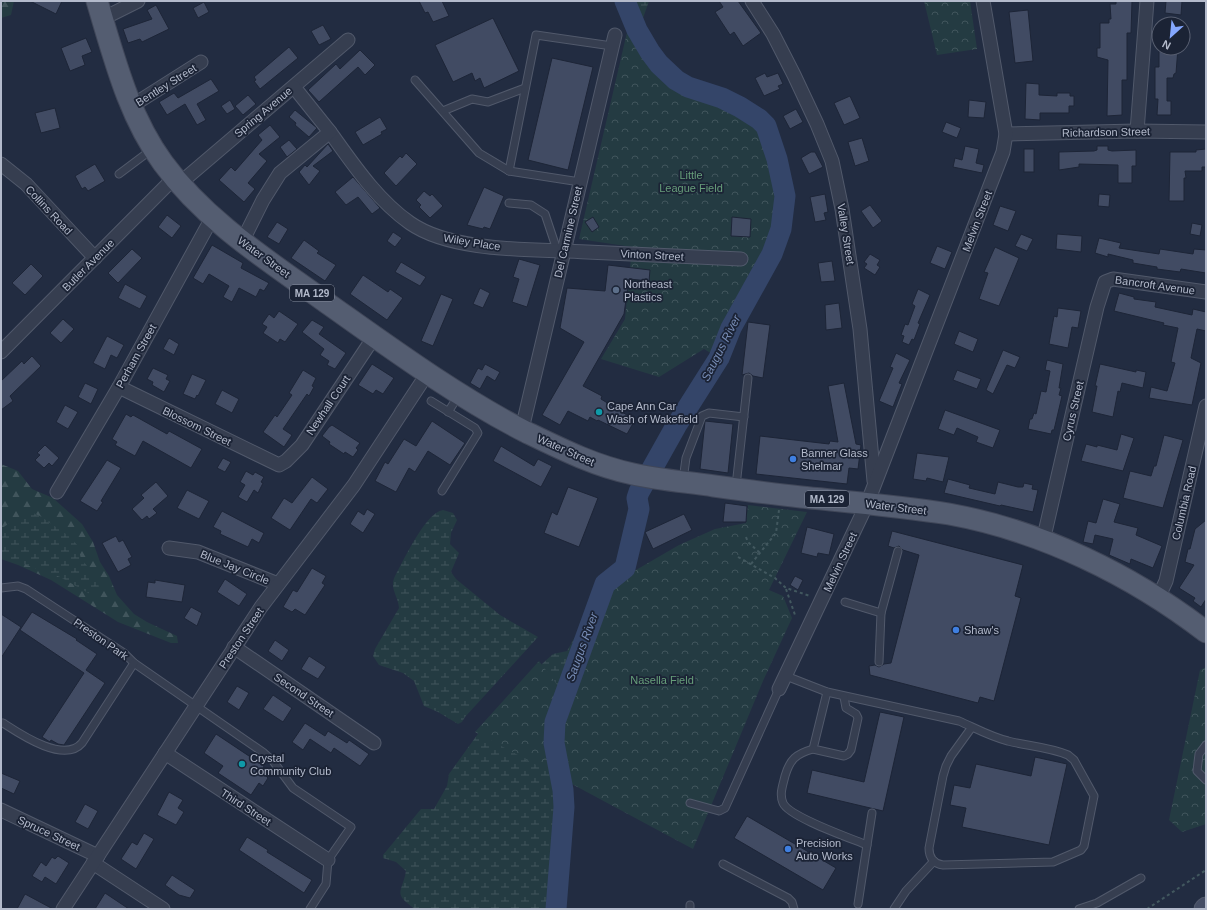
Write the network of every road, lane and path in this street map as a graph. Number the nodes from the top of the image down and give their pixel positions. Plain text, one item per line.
1 (138, 1) edge
2 (752, 1) edge
3 (983, 1) edge
4 (1147, 1) edge
5 (99, 10) edge
6 (348, 40) dead end
7 (613, 40) joint
8 (201, 62) dead end
9 (415, 80) dead end
10 (294, 87) junction
11 (525, 88) junction
12 (130, 107) junction
13 (443, 111) junction
14 (1137, 131) junction
15 (330, 132) junction
16 (1206, 132) edge
17 (1006, 134) junction
18 (153, 148) junction
19 (1, 164) edge
20 (509, 171) junction
21 (119, 174) dead end
22 (176, 181) junction
23 (580, 182) junction
24 (509, 203) dead end
25 (212, 218) junction
26 (242, 242) junction
27 (560, 250) junction
28 (95, 258) junction
29 (741, 259) dead end
30 (1106, 282) joint
31 (1206, 292) edge
32 (374, 337) junction
33 (1, 352) edge
34 (427, 374) junction
35 (748, 378) dead end
36 (119, 387) junction
37 (460, 394) junction
38 (431, 401) dead end
39 (1206, 406) edge
40 (448, 412) junction
41 (476, 412) junction
42 (744, 416) junction
43 (468, 424) junction
44 (522, 429) junction
45 (895, 433) junction
46 (872, 443) junction
47 (275, 465) joint
48 (683, 482) junction
49 (735, 488) junction
50 (442, 491) dead end
51 (57, 492) dead end
52 (871, 494) junction
53 (780, 507) dead end
54 (746, 537) dead end
55 (1043, 541) junction
56 (169, 548) dead end
57 (898, 551) dead end
58 (760, 553) junction
59 (738, 557) dead end
60 (751, 564) junction
61 (278, 584) junction
62 (1, 588) edge
63 (786, 588) junction
64 (1158, 598) junction
65 (822, 602) junction
66 (845, 602) dead end
67 (881, 613) junction
68 (795, 615) dead end
69 (1206, 632) edge
70 (234, 647) junction
71 (879, 662) dead end
72 (134, 664) junction
73 (786, 676) junction
74 (779, 689) joint
75 (827, 692) junction
76 (844, 697) junction
77 (196, 706) junction
78 (3, 722) dead end
79 (972, 726) junction
80 (374, 742) dead end
81 (1206, 745) edge
82 (813, 749) junction
83 (165, 753) junction
84 (1206, 780) edge
85 (690, 803) dead end
86 (1, 810) edge
87 (872, 813) dead end
88 (867, 845) junction
89 (96, 860) junction
90 (328, 860) junction
91 (934, 861) junction
92 (723, 864) dead end
93 (1206, 870) edge
94 (1141, 878) dead end
95 (858, 904) dead end
96 (63, 909) edge
97 (163, 909) edge
98 (310, 909) edge
99 (794, 909) edge
100 (894, 909) edge
101 (1079, 909) edge
102 (1147, 909) edge

1 - 5 street
2 - 46 street, Valley Street
3 - 17 street, Melvin Street
4 - 14 street
5 - 12 main road, Water Street / MA 129
6 - 10 street, Spring Avenue
7 - 11 lane
7 - 23 street, Del Carmine Street
8 - 12 street, Bentley Street
9 - 13 lane
10 - 15 street, Wiley Place
10 - 22 street, Spring Avenue
11 - 13 lane
11 - 20 lane
12 - 18 main road, Water Street / MA 129
13 - 20 lane
14 - 16 street, Richardson Street
14 - 17 street, Richardson Street
15 - 26 street
15 - 27 street, Wiley Place
17 - 45 street, Melvin Street
18 - 21 lane
18 - 22 main road, Water Street / MA 129
19 - 28 street, Collins Road
20 - 23 lane
22 - 25 main road, Water Street / MA 129
22 - 28 street, Butler Avenue
23 - 27 street, Del Carmine Street
24 - 27 lane
25 - 26 main road, Water Street / MA 129
25 - 36 street, Perham Street
26 - 32 main road, Water Street / MA 129
27 - 29 street, Vinton Street
27 - 44 street, Del Carmine Street
28 - 33 street, Butler Avenue
30 - 31 street, Bancroft Avenue
30 - 55 street, Cyrus Street
32 - 34 main road, Water Street / MA 129
32 - 47 street, Newhall Court
34 - 37 main road, Water Street / MA 129
34 - 61 street, Preston Street
35 - 42 lane
36 - 47 street, Blossom Street
36 - 51 street, Perham Street
37 - 40 lane
37 - 41 main road, Water Street / MA 129
38 - 40 lane
39 - 64 street, Columbia Road
40 - 43 lane
41 - 43 lane
41 - 44 main road, Water Street / MA 129
42 - 48 lane
42 - 49 lane
43 - 50 lane
44 - 48 main road, Water Street / MA 129
45 - 46 street
45 - 52 street, Melvin Street
46 - 52 street, Valley Street
48 - 49 main road, Water Street / MA 129
49 - 52 main road, Water Street / MA 129
52 - 55 main road, Water Street / MA 129
52 - 65 street, Melvin Street
53 - 58 path
54 - 58 path
55 - 64 main road, Water Street / MA 129
56 - 61 street, Blue Jay Circle
57 - 67 lane
58 - 60 path
59 - 60 path
60 - 63 path
61 - 70 street, Preston Street
62 - 72 lane, Preston Park
63 - 65 path
63 - 68 path
64 - 69 main road, Water Street / MA 129
65 - 73 street, Melvin Street
66 - 67 lane
67 - 71 lane
70 - 77 street, Preston Street
70 - 80 street, Second Street
72 - 77 lane, Preston Park
72 - 78 lane
73 - 74 street, Melvin Street
73 - 75 lane
74 - 85 lane
75 - 76 lane
75 - 82 lane
76 - 79 lane
76 - 82 lane
77 - 83 street, Preston Street
77 - 90 lane, Preston Park
79 - 91 lane
79 - 91 lane
81 - 84 lane
82 - 88 lane
83 - 89 street, Preston Street
83 - 90 street, Third Street
86 - 89 street, Spruce Street
87 - 88 lane
88 - 95 lane
89 - 96 street, Preston Street
89 - 97 street, Spruce Street
90 - 98 lane
91 - 100 lane
92 - 99 lane
93 - 102 path
94 - 101 lane

